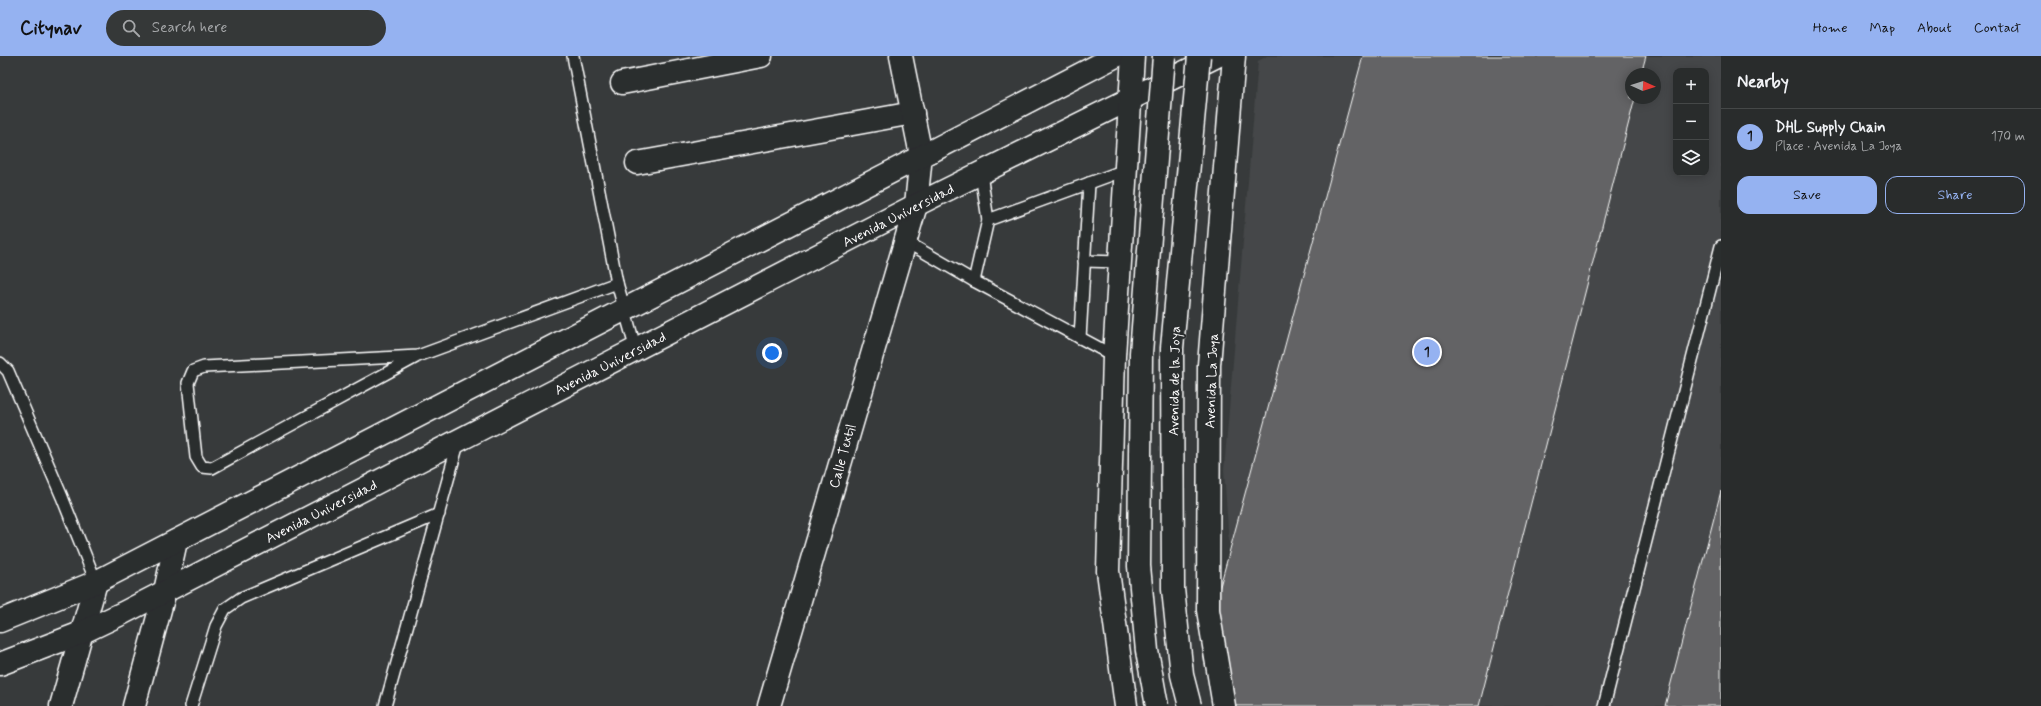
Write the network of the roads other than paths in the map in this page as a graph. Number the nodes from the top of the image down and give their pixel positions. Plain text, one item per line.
1 (573, 56) edge
2 (761, 56) edge
3 (901, 56) edge
4 (1116, 56) edge
5 (1133, 56) edge
6 (1164, 56) edge
7 (1199, 56) edge
8 (1217, 56) edge
9 (1234, 56) edge
10 (622, 83) dead end
11 (1129, 101) junction
12 (913, 113) junction
13 (921, 155) junction
14 (638, 163) dead end
15 (1125, 170) junction
16 (981, 174) junction
17 (1089, 183) junction
18 (916, 205) junction
19 (988, 220) junction
20 (905, 241) junction
21 (1721, 246) edge
22 (1084, 261) junction
23 (1120, 262) junction
24 (974, 281) junction
25 (617, 283) junction
26 (623, 309) junction
27 (1080, 338) junction
28 (636, 350) junction
29 (418, 356) junction
30 (1114, 356) junction
31 (0, 363) edge
32 (459, 440) junction
33 (439, 514) junction
34 (176, 541) junction
35 (96, 582) junction
36 (165, 591) junction
37 (0, 620) edge
38 (81, 633) junction
39 (0, 664) edge
40 (1124, 702) edge
41 (61, 706) edge
42 (134, 706) edge
43 (191, 706) edge
44 (385, 706) edge
45 (769, 706) edge
46 (1157, 706) edge
47 (1190, 706) edge
48 (1224, 706) edge
49 (1604, 706) edge

1 - 25 lane
2 - 10 main road
3 - 12 main road, Calle Textil
4 - 13 main road
5 - 11 main road
6 - 46 main road, bridge
7 - 47 main road, Avenida de la Joya, bridge
8 - 11 main road, Avenida Universidad
9 - 48 main road, Avenida La Joya
11 - 15 main road
11 - 16 main road, Avenida Universidad
12 - 13 main road, Calle Textil
12 - 14 main road
13 - 18 main road, Calle Textil
13 - 26 main road
15 - 17 lane
15 - 23 main road
16 - 18 main road, Avenida Universidad
16 - 19 lane
17 - 19 lane
17 - 22 lane
18 - 20 main road, Calle Textil
18 - 28 main road, Avenida Universidad
19 - 24 lane
20 - 24 lane
20 - 45 main road, Calle Textil
21 - 49 lane
22 - 23 lane
22 - 27 lane
23 - 30 main road
24 - 27 lane
25 - 26 lane
25 - 29 lane
26 - 28 lane
26 - 34 main road
27 - 30 lane
28 - 32 main road, Avenida Universidad
29 - 29 lane
30 - 40 main road
31 - 35 lane
32 - 33 lane
32 - 36 main road, Avenida Universidad
33 - 43 lane
33 - 44 lane
34 - 35 main road
34 - 36 main road
35 - 37 main road
35 - 38 main road
36 - 38 main road, Avenida Universidad
36 - 42 main road
38 - 39 main road, Avenida Universidad
38 - 41 main road

